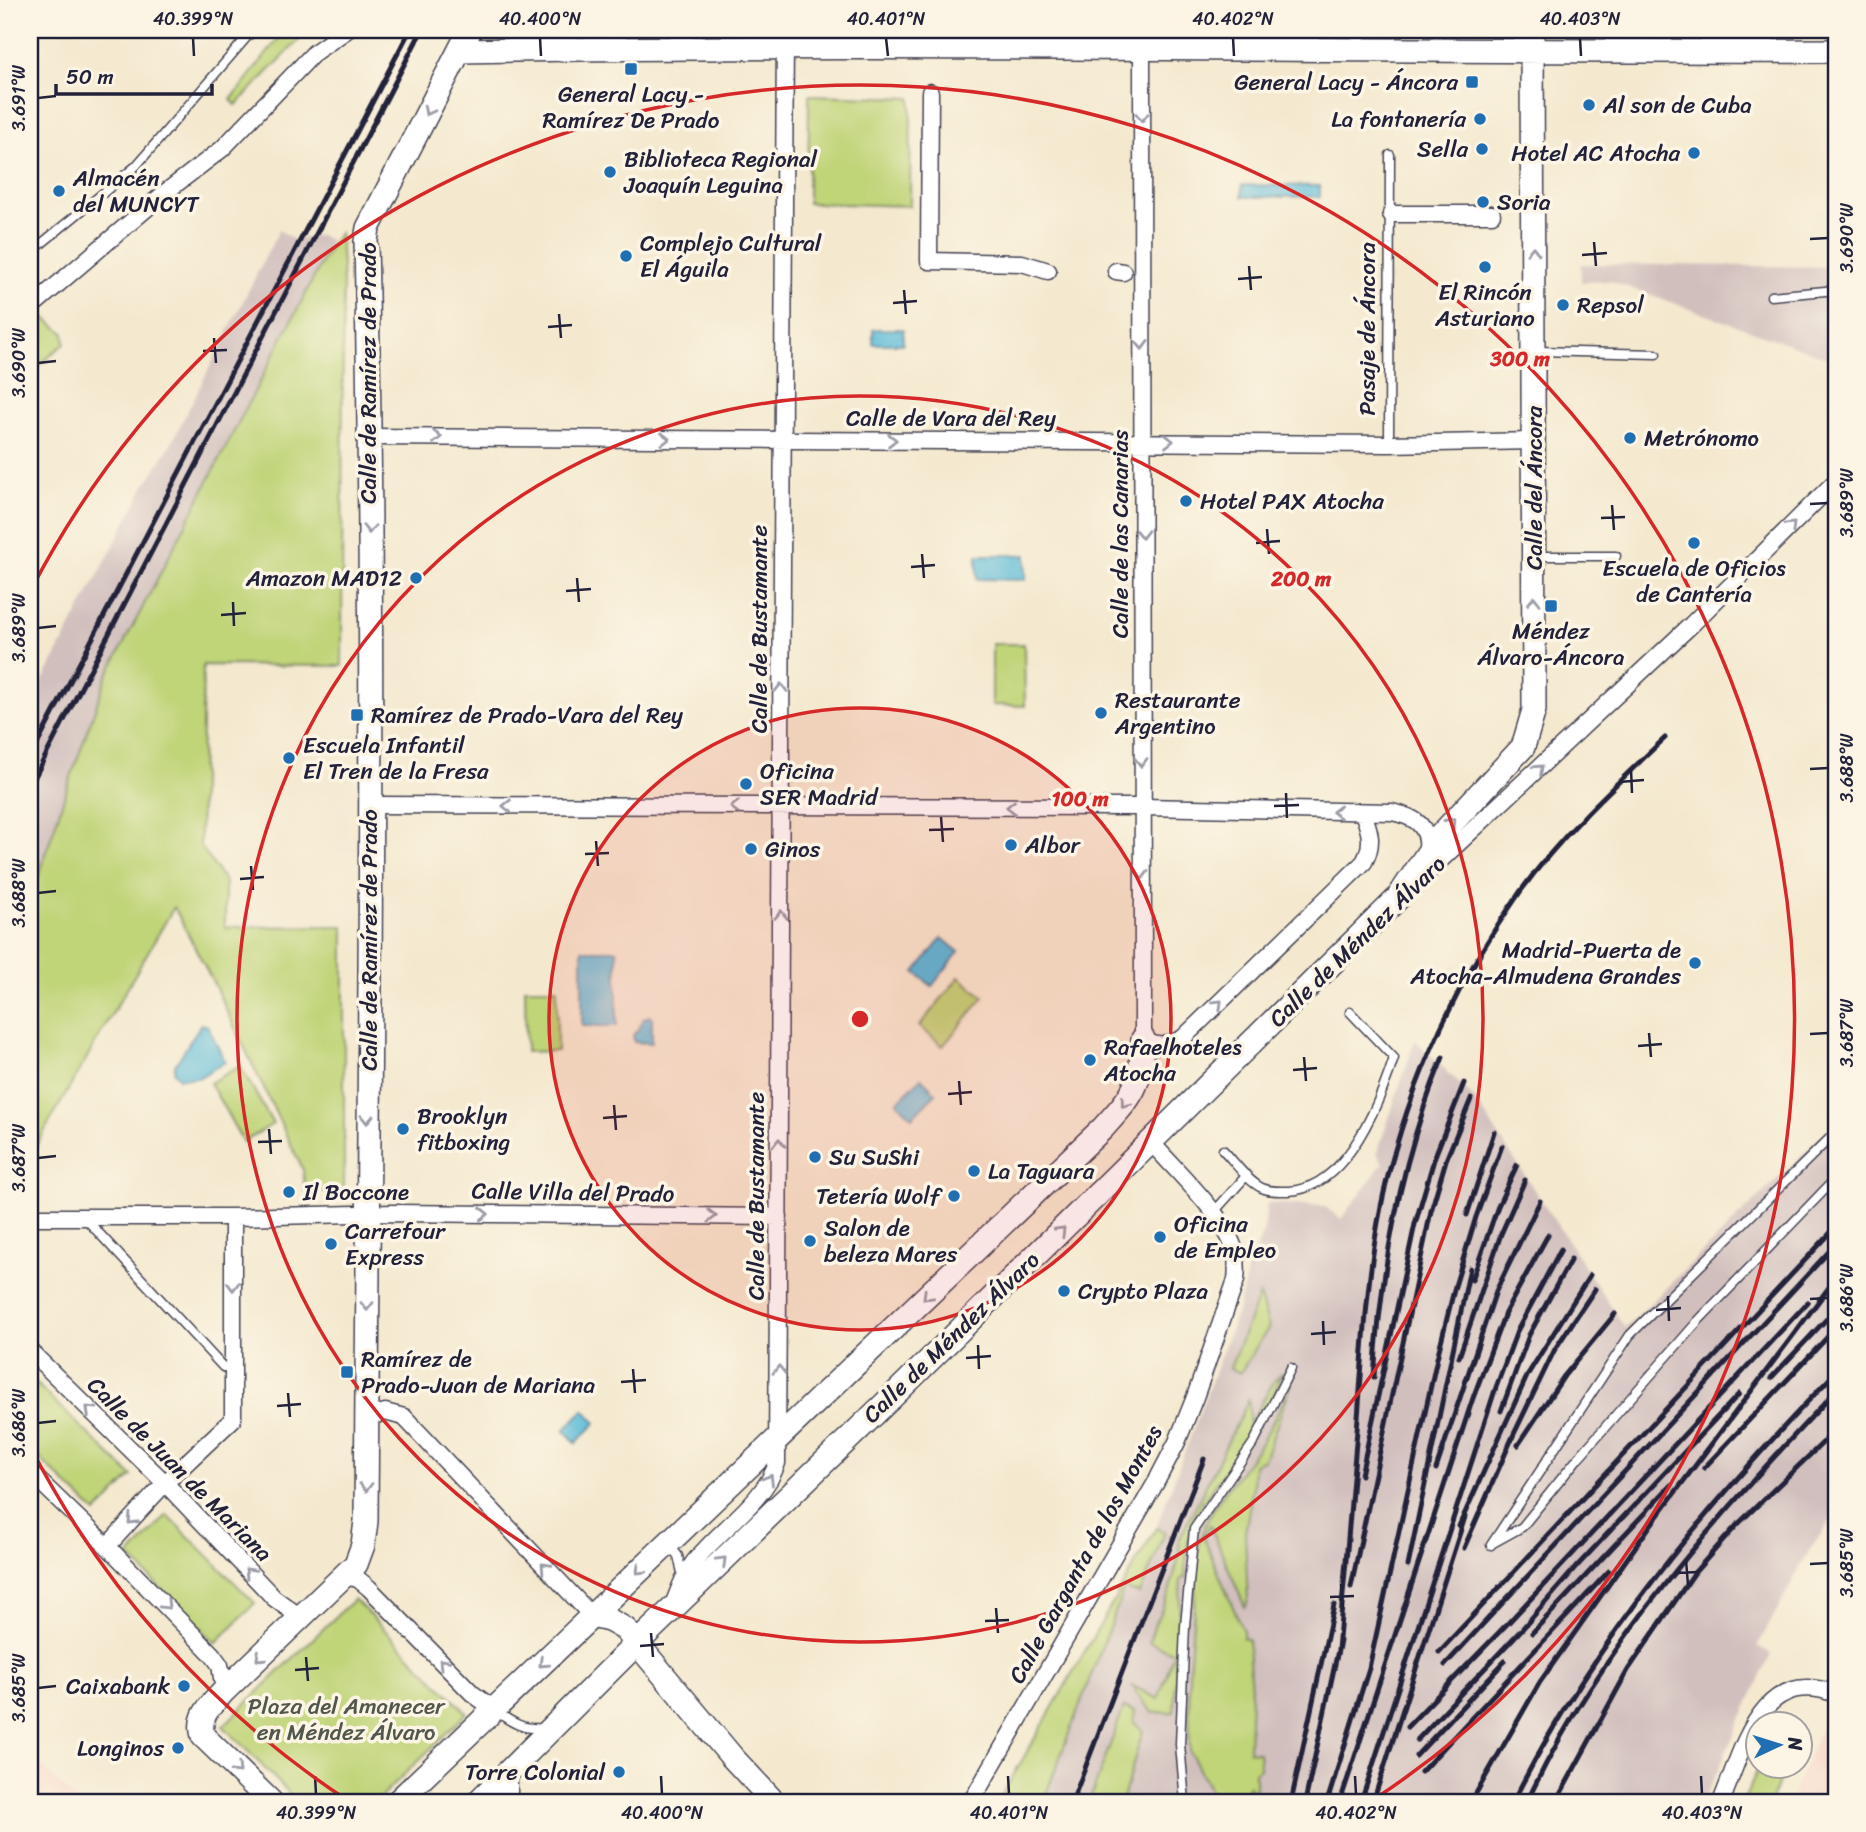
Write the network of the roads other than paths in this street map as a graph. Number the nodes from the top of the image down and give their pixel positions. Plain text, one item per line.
1 (253, 30) edge
2 (347, 30) edge
3 (470, 30) edge
4 (785, 39) edge
5 (1142, 39) edge
6 (1532, 41) edge
7 (460, 51) junction
8 (1836, 51) edge
9 (930, 92) dead end
10 (1390, 155) dead end
11 (1391, 214) junction
12 (1492, 214) dead end
13 (30, 253) edge
14 (1048, 271) dead end
15 (1836, 290) edge
16 (1771, 296) dead end
17 (37, 302) dead end
18 (1534, 351) junction
19 (1656, 354) dead end
20 (369, 437) junction
21 (783, 440) junction
22 (1143, 441) junction
23 (1534, 441) junction
24 (1389, 444) junction
25 (1836, 481) edge
26 (1534, 556) junction
27 (1616, 556) dead end
28 (369, 805) junction
29 (781, 807) junction
30 (1142, 807) junction
31 (1363, 813) junction
32 (1427, 853) junction
33 (1398, 898) junction
34 (1350, 1012) dead end
35 (1143, 1039) junction
36 (1836, 1132) edge
37 (1151, 1142) junction
38 (1223, 1150) dead end
39 (1247, 1175) junction
40 (1836, 1178) edge
41 (1213, 1213) junction
42 (367, 1214) junction
43 (233, 1217) junction
44 (779, 1217) junction
45 (85, 1218) junction
46 (30, 1220) edge
47 (30, 1351) edge
48 (1291, 1368) dead end
49 (233, 1373) junction
50 (367, 1418) junction
51 (778, 1438) junction
52 (30, 1472) edge
53 (165, 1483) junction
54 (668, 1543) junction
55 (109, 1548) junction
56 (345, 1576) junction
57 (683, 1580) junction
58 (671, 1611) junction
59 (592, 1616) junction
60 (300, 1618) junction
61 (638, 1642) junction
62 (224, 1691) junction
63 (1836, 1694) edge
64 (494, 1709) junction
65 (552, 1728) junction
66 (732, 1757) junction
67 (509, 1771) junction
68 (271, 1802) edge
69 (397, 1802) edge
70 (478, 1802) edge
71 (509, 1802) edge
72 (764, 1802) edge
73 (774, 1802) edge
74 (971, 1802) edge
75 (1185, 1802) edge
76 (1721, 1802) edge

1 - 13 lane
2 - 17 street
3 - 7 main road, Calle de Ramírez de Prado
4 - 5 main road
4 - 7 main road
4 - 21 street, Calle de Bustamante
5 - 6 main road
5 -> 22 street, Calle de las Canarias
6 - 8 main road
18 -> 6 main road, Calle del Áncora
7 -> 20 main road, Calle de Ramírez de Prado
9 - 14 street
10 - 11 lane, Pasaje de Áncora
11 - 12 street, Pasaje de Áncora
11 - 24 lane, Pasaje de Áncora
15 - 16 lane
18 - 19 lane
18 - 23 main road, Calle del Áncora
20 -> 21 street, Calle de Vara del Rey
20 -> 28 main road, Calle de Ramírez de Prado
21 -> 22 street, Calle de Vara del Rey
29 -> 21 street, Calle de Bustamante
22 -> 24 street, Calle de Vara del Rey
22 -> 30 street, Calle de las Canarias
23 - 24 street, Calle de Vara del Rey
23 - 26 main road, Calle del Áncora
33 -> 25 street, Calle de Méndez Álvaro
26 - 27 lane
32 -> 26 main road, Calle del Áncora
29 -> 28 street
28 -> 42 main road, Calle de Ramírez de Prado
30 -> 29 street
44 -> 29 street, Calle de Bustamante
31 -> 30 street
30 -> 35 street, Calle de las Canarias
31 - 32 street
35 -> 31 street
32 - 33 main road, Calle del Áncora
33 - 37 main road, Calle de Méndez Álvaro
34 - 39 lane
35 -> 51 main road, Calle de Méndez Álvaro
36 - 40 lane
37 - 41 street, Calle Garganta de los Montes
58 -> 37 main road, Calle de Méndez Álvaro
38 - 39 lane
39 - 41 lane
41 - 74 street, Calle Garganta de los Montes
42 - 43 street
42 -> 44 street, Calle Villa del Prado
42 -> 50 main road, Calle de Ramírez de Prado
43 - 45 street
43 -> 49 street
51 -> 44 street, Calle de Bustamante
45 - 46 street
45 - 49 lane
53 -> 47 street, Calle de Juan de Mariana
48 - 75 lane
49 - 53 street
50 -> 56 main road, Calle de Ramírez de Prado
59 -> 50 street
51 - 54 main road, Calle de Méndez Álvaro
57 -> 51 street, Calle de Méndez Álvaro
52 - 55 street
53 -> 55 street
60 -> 53 street, Calle de Juan de Mariana
54 - 57 lane
54 -> 59 main road, Calle de Méndez Álvaro
55 -> 62 street
56 - 60 main road
64 -> 56 street
57 - 58 street, Calle de Méndez Álvaro
58 - 61 main road, Calle de Méndez Álvaro
59 - 61 main road
59 -> 64 main road, Calle de Méndez Álvaro
60 -> 62 main road
61 - 65 main road, Calle de Méndez Álvaro
61 - 66 main road
62 -> 68 main road
63 - 76 street
64 - 65 lane
64 - 69 main road, Calle de Méndez Álvaro
65 - 67 main road, Calle de Méndez Álvaro
66 - 72 main road
66 - 73 main road
67 - 70 main road, Calle de Méndez Álvaro
67 - 71 street

